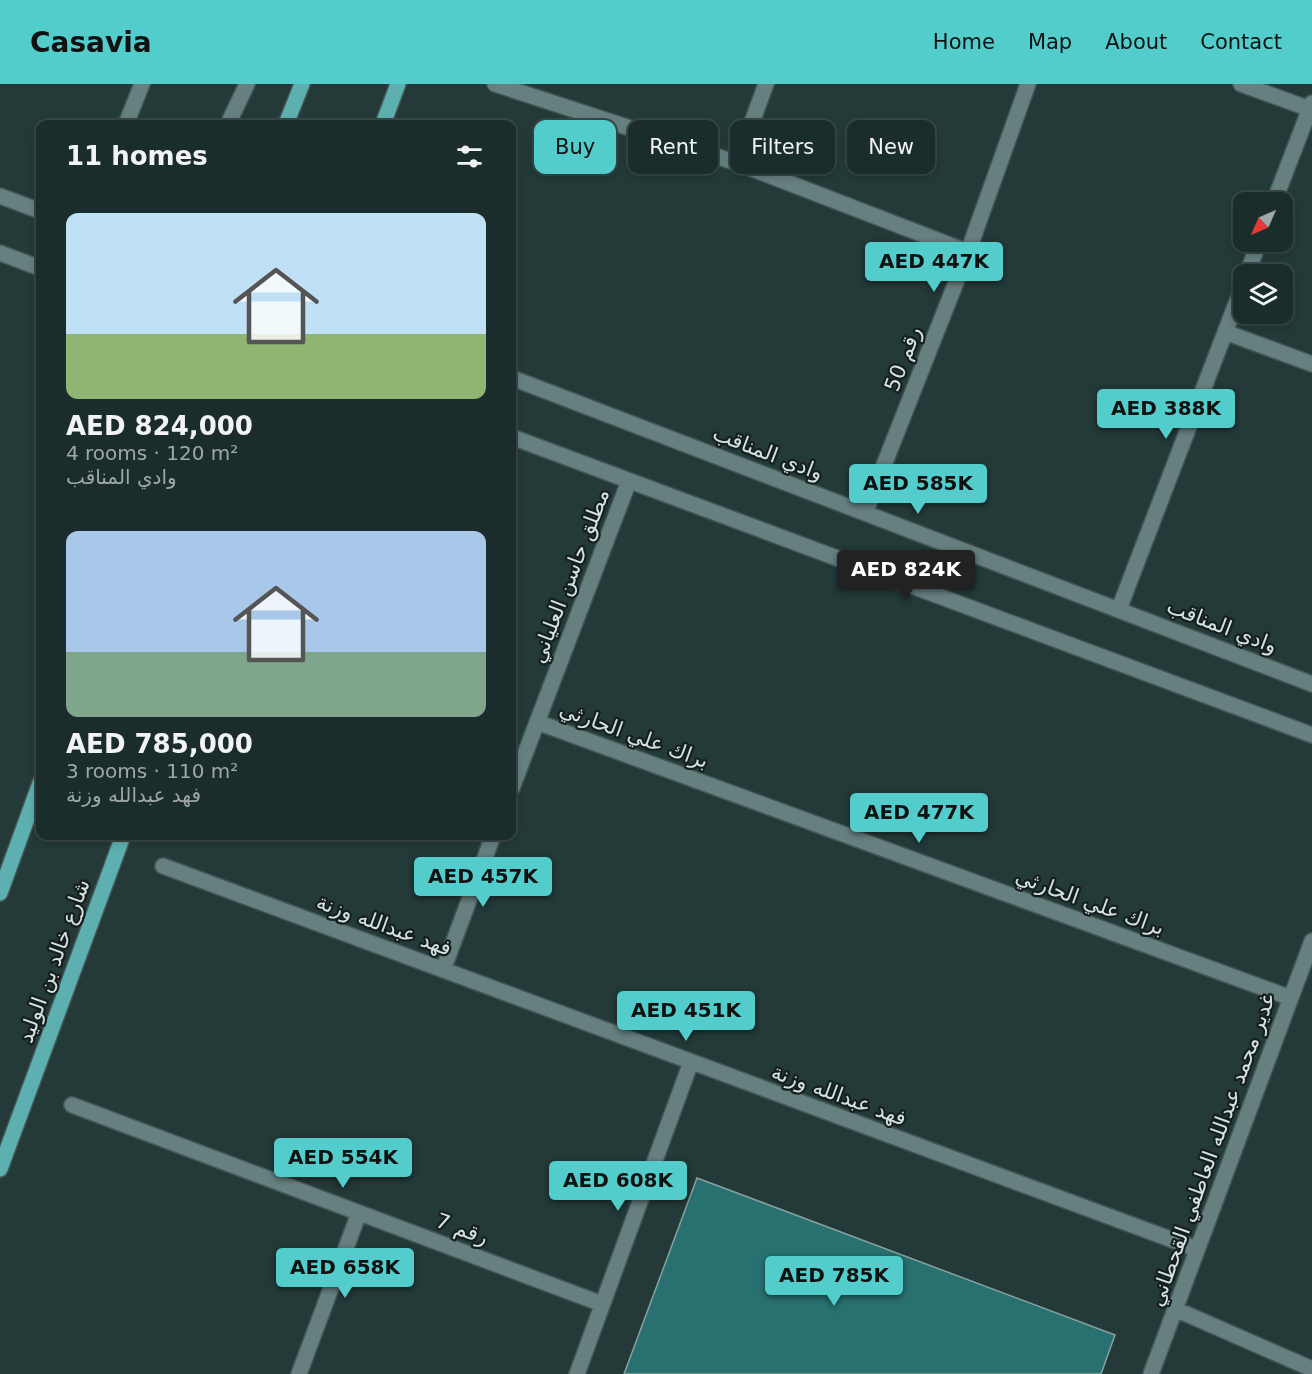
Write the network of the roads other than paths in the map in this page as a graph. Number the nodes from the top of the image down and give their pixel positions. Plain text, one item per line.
1 (142, 84) edge
2 (247, 84) edge
3 (302, 84) edge
4 (398, 84) edge
5 (495, 84) edge
6 (766, 84) edge
7 (1028, 84) edge
8 (1241, 84) edge
9 (1311, 106) edge
10 (132, 120) edge
11 (230, 120) edge
12 (288, 120) edge
13 (384, 120) edge
14 (753, 120) edge
15 (730, 161) edge
16 (766, 174) edge
17 (1278, 192) edge
18 (0, 196) edge
19 (36, 210) edge
20 (968, 252) junction
21 (0, 253) edge
22 (36, 266) edge
23 (1233, 311) edge
24 (1225, 332) junction
25 (1312, 364) edge
26 (516, 380) edge
27 (516, 438) edge
28 (628, 480) junction
29 (865, 513) junction
30 (1119, 609) junction
31 (1312, 684) edge
32 (537, 722) junction
33 (1312, 735) edge
34 (516, 777) edge
35 (36, 794) edge
36 (122, 840) edge
37 (492, 840) edge
38 (163, 866) dead end
39 (0, 892) edge
40 (1312, 942) edge
41 (442, 970) junction
42 (1291, 998) junction
43 (691, 1062) junction
44 (72, 1106) dead end
45 (0, 1169) edge
46 (359, 1213) junction
47 (1197, 1250) junction
48 (602, 1304) junction
49 (1175, 1309) junction
50 (1312, 1369) edge
51 (299, 1374) edge
52 (576, 1374) edge
53 (1151, 1374) edge

1 - 10 street
2 - 11 street
3 - 12 main road
4 - 13 main road
5 - 15 street
6 - 14 street
7 - 20 street, رقم 50
8 - 9 street
9 - 17 street
16 - 20 street
18 - 19 street
20 - 29 street, رقم 50
21 - 22 street
23 - 24 street
24 - 25 street
24 - 30 street
26 - 29 street, وادي المناقب
27 - 28 street
28 - 32 street, مطلق حاسن العلياني
28 - 33 street
29 - 30 street, وادي المناقب
30 - 31 street, وادي المناقب
32 - 34 street, مطلق حاسن العلياني
32 - 42 street, براك علي الحارثي
35 - 39 main road
36 - 45 main road, شارع خالد بن الوليد
37 - 41 street
38 - 41 street, فهد عبدالله وزنة
40 - 42 street, غدير محمد عبدالله العاطفي القحطاني
41 - 43 street, فهد عبدالله وزنة
42 - 47 street, غدير محمد عبدالله العاطفي القحطاني
43 - 47 street, فهد عبدالله وزنة
43 - 48 street
44 - 46 street, رقم 7
46 - 48 street, رقم 7
46 - 51 street
47 - 49 street, غدير محمد عبدالله العاطفي القحطاني
48 - 52 street
49 - 50 street
49 - 53 street, غدير محمد عبدالله العاطفي القحطاني

